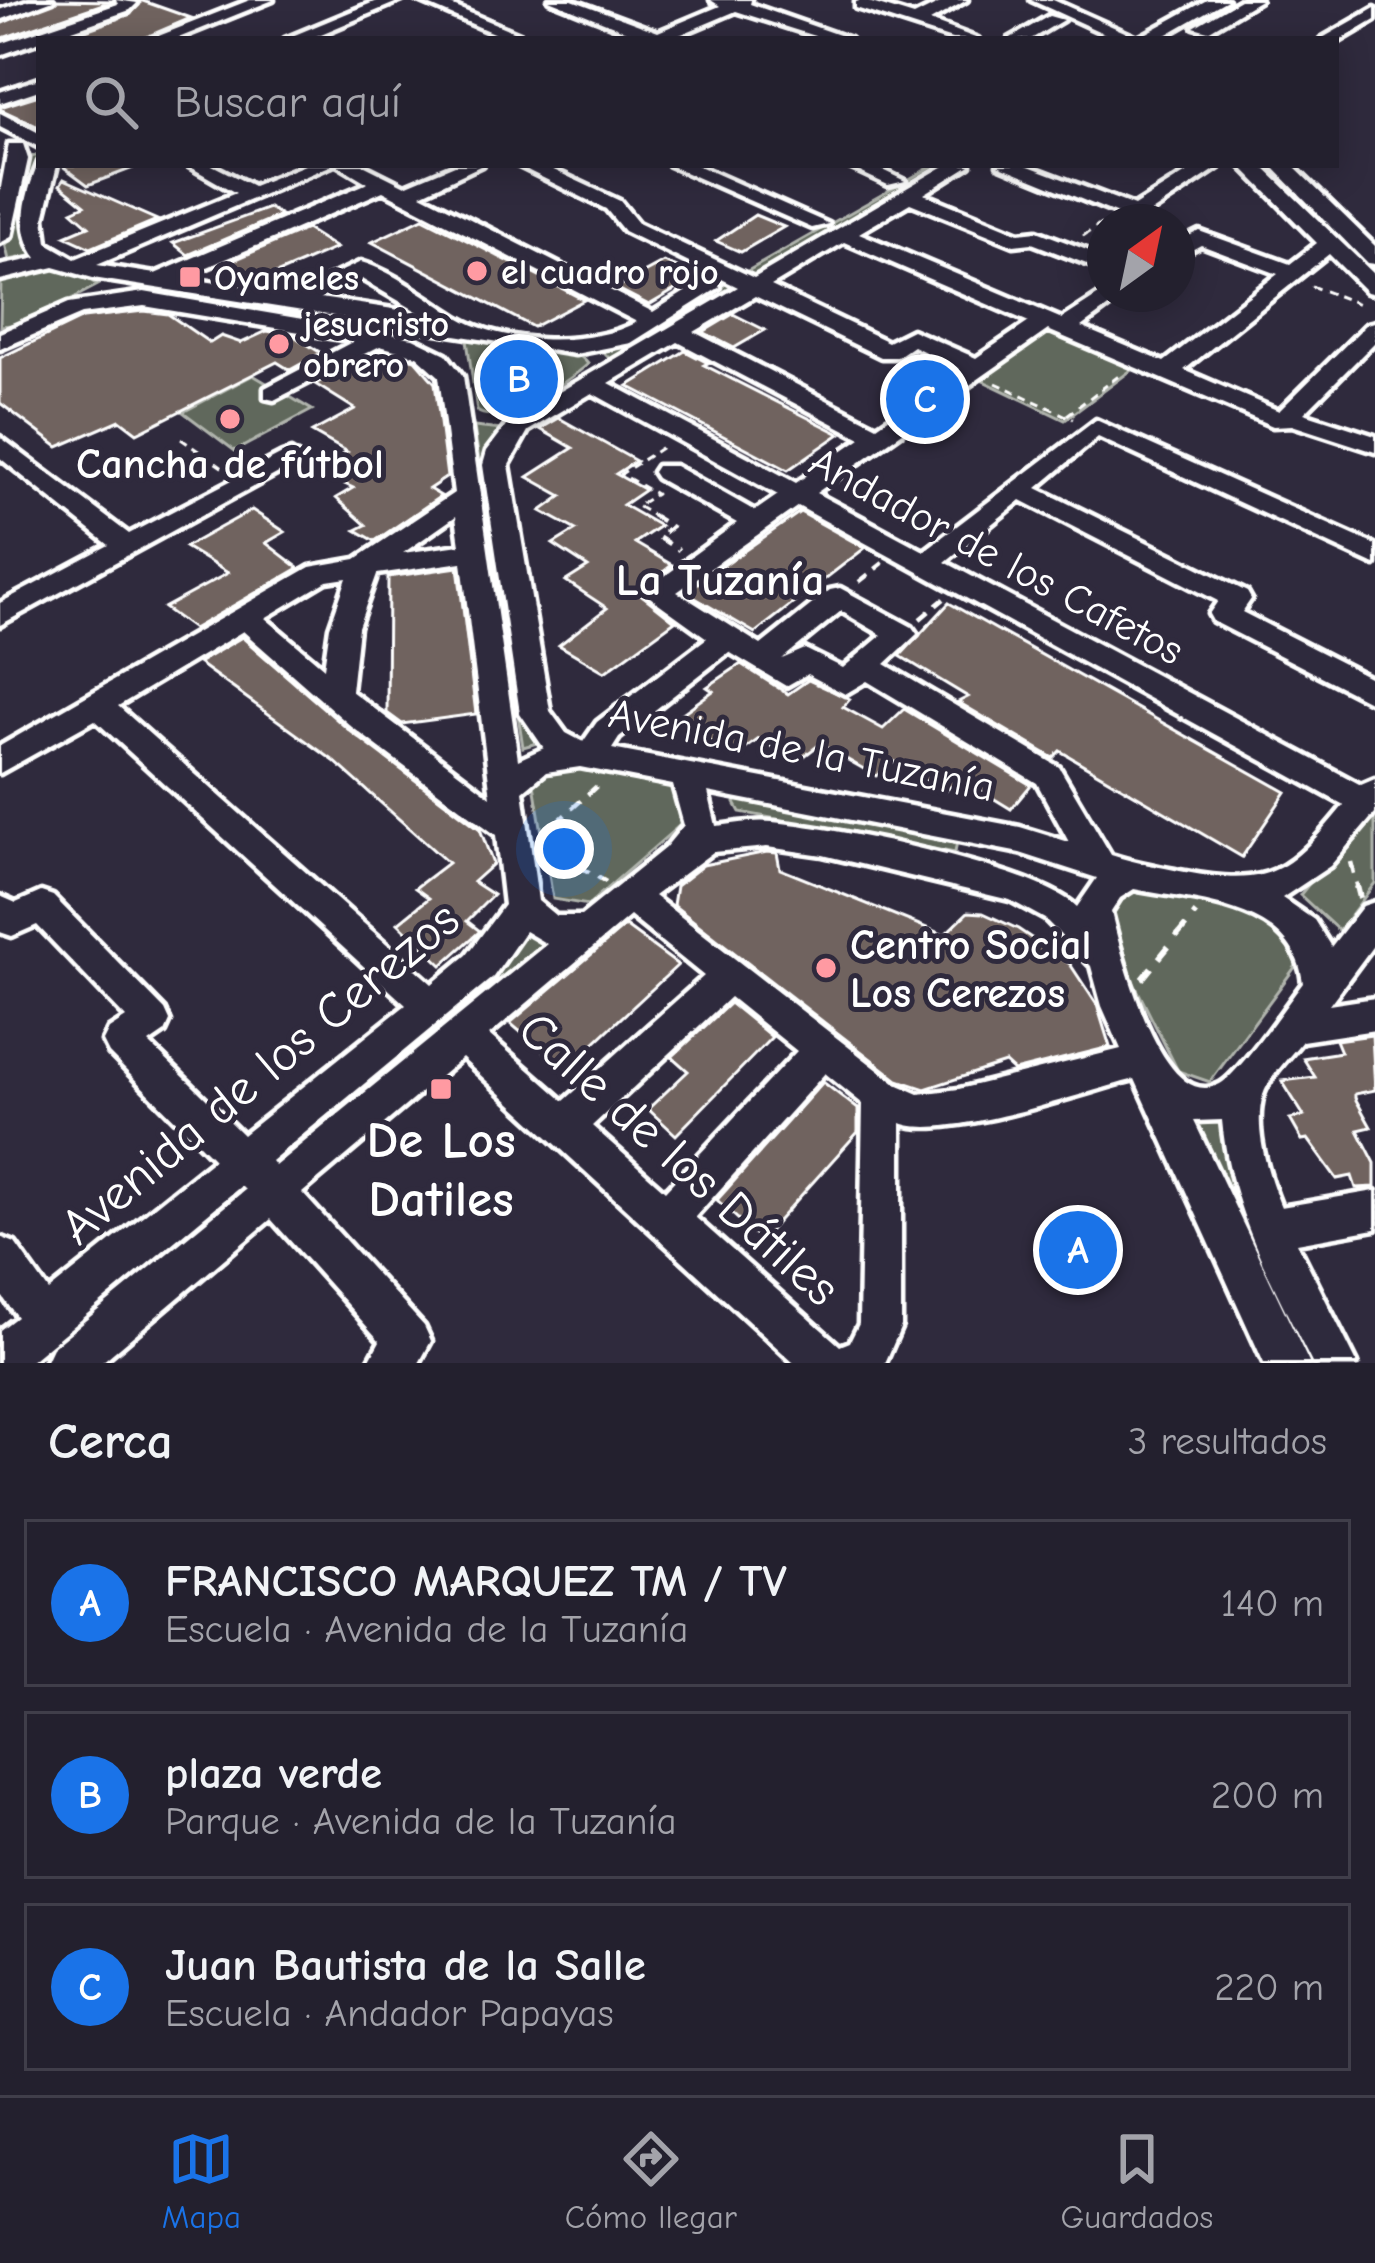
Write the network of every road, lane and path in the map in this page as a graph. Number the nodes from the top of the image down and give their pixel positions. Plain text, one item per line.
1 (44, 0) edge
2 (125, 0) edge
3 (265, 0) edge
4 (394, 0) edge
5 (413, 0) edge
6 (425, 0) edge
7 (557, 0) edge
8 (959, 0) edge
9 (1219, 0) edge
10 (1252, 0) edge
11 (733, 2) edge
12 (868, 2) edge
13 (1048, 6) edge
14 (337, 8) dead end
15 (0, 15) edge
16 (1374, 15) edge
17 (915, 22) junction
18 (352, 26) junction
19 (812, 34) edge
20 (40, 36) edge
21 (168, 36) edge
22 (307, 36) edge
23 (324, 36) edge
24 (515, 36) edge
25 (650, 36) edge
26 (664, 36) edge
27 (959, 36) edge
28 (1021, 36) edge
29 (1092, 36) edge
30 (1123, 36) edge
31 (1152, 36) edge
32 (1186, 36) edge
33 (1336, 36) edge
34 (36, 38) edge
35 (0, 50) edge
36 (36, 85) edge
37 (0, 98) edge
38 (0, 119) edge
39 (36, 138) edge
40 (36, 144) edge
41 (46, 168) edge
42 (203, 168) edge
43 (315, 168) edge
44 (354, 168) edge
45 (465, 168) edge
46 (533, 168) edge
47 (687, 168) edge
48 (861, 168) edge
49 (919, 168) edge
50 (952, 168) edge
51 (1015, 168) edge
52 (1253, 168) edge
53 (1284, 168) edge
54 (1204, 170) edge
55 (10, 176) edge
56 (384, 183) junction
57 (901, 188) junction
58 (253, 194) junction
59 (405, 194) junction
60 (1100, 204) edge
61 (1150, 204) edge
62 (829, 229) junction
63 (1, 231) edge
64 (1087, 237) edge
65 (1330, 243) junction
66 (1195, 245) edge
67 (1064, 248) junction
68 (1087, 258) edge
69 (1375, 258) edge
70 (81, 264) junction
71 (1293, 272) junction
72 (0, 273) edge
73 (165, 277) junction
74 (740, 281) junction
75 (1375, 287) edge
76 (297, 301) junction
77 (76, 308) junction
78 (1087, 308) edge
79 (453, 325) junction
80 (1055, 325) junction
81 (663, 326) junction
82 (1375, 329) edge
83 (7, 336) edge
84 (493, 336) junction
85 (376, 338) junction
86 (590, 346) junction
87 (1139, 360) junction
88 (446, 366) junction
89 (975, 370) junction
90 (1167, 372) junction
91 (588, 381) junction
92 (274, 393) dead end
93 (1288, 415) junction
94 (1066, 416) junction
95 (457, 422) junction
96 (519, 426) junction
97 (1095, 428) junction
98 (684, 433) junction
99 (879, 437) junction
100 (181, 440) dead end
101 (1375, 444) edge
102 (0, 445) edge
103 (291, 459) dead end
104 (666, 472) dead end
105 (245, 484) junction
106 (1019, 489) junction
107 (797, 494) junction
108 (467, 496) junction
109 (757, 523) junction
110 (128, 547) junction
111 (474, 551) junction
112 (1375, 556) edge
113 (912, 557) junction
114 (700, 562) junction
115 (366, 565) junction
116 (963, 584) junction
117 (840, 597) junction
118 (0, 615) edge
119 (245, 617) junction
120 (902, 634) junction
121 (727, 638) junction
122 (761, 660) junction
123 (865, 666) junction
124 (1375, 693) edge
125 (335, 695) junction
126 (98, 704) junction
127 (597, 759) junction
128 (0, 761) edge
129 (684, 773) junction
130 (506, 787) junction
131 (1370, 796) edge
132 (1342, 828) junction
133 (512, 829) junction
134 (677, 857) junction
135 (1114, 870) junction
136 (1221, 891) junction
137 (629, 896) junction
138 (522, 908) junction
139 (0, 910) edge
140 (586, 931) junction
141 (1368, 933) edge
142 (1107, 959) junction
143 (730, 974) junction
144 (1321, 985) junction
145 (431, 1005) junction
146 (1120, 1006) junction
147 (1375, 1014) edge
148 (1287, 1027) junction
149 (462, 1034) junction
150 (824, 1048) junction
151 (1152, 1070) junction
152 (1245, 1087) junction
153 (882, 1096) junction
154 (563, 1127) junction
155 (242, 1160) junction
156 (273, 1191) junction
157 (1375, 1210) edge
158 (669, 1216) junction
159 (1271, 1228) junction
160 (0, 1257) edge
161 (45, 1321) junction
162 (0, 1358) edge
163 (71, 1362) edge
164 (390, 1363) edge
165 (826, 1363) edge
166 (852, 1363) edge
167 (1287, 1363) edge
168 (1335, 1363) edge

1 - 15 street
2 - 20 street
3 - 21 street
4 - 18 street
5 - 18 street
6 - 24 street
7 - 25 street
8 - 17 street
9 - 31 street
10 - 32 street
11 - 19 street
11 - 26 street
12 - 17 street
12 - 19 street
13 - 28 street
13 - 29 street
13 - 30 street
14 - 18 street
16 - 33 street
17 - 27 street
18 - 22 street
18 - 23 street
34 - 35 street
36 - 37 street
38 - 39 street
40 - 55 street
41 - 70 street
42 - 58 street
43 - 58 street
44 - 56 street
45 - 59 street
46 - 74 street
47 - 62 street
48 - 57 street
49 - 57 street
50 - 57 street
51 - 60 street
52 - 65 street
53 - 69 street
54 - 61 street
55 - 63 street
56 - 59 street
56 - 73 street
57 - 62 street
57 - 67 street
58 - 70 street
59 - 81 street
62 - 74 street
62 - 80 street
64 - 67 path
65 - 71 street
65 - 75 street
66 - 71 street
67 - 68 street
70 - 72 street
70 - 73 street
70 - 77 street
71 - 90 street
73 - 76 street
74 - 81 street
74 - 89 street
76 - 79 street
76 - 79 street
77 - 83 street
77 - 85 street
78 - 80 street
79 - 84 street
80 - 87 street
80 - 89 street
81 - 86 street
81 - 91 street
81 - 99 street
82 - 93 street
84 - 86 street
84 - 88 street
85 - 88 street
85 - 92 street
86 - 91 street
87 - 90 street
87 - 94 path
88 - 95 street
89 - 94 path
89 - 99 street
90 - 93 street
91 - 96 street
91 - 98 street, Andador de los Cafetos
93 - 101 street
94 - 97 path
95 - 96 street
95 - 108 street
96 - 127 street, Avenida de la Tuzanía
97 - 106 street
97 - 112 street
98 - 107 street, Andador de los Cafetos
98 - 114 path
99 - 107 street
100 - 105 path
102 - 110 street
103 - 105 street
104 - 109 street
105 - 110 street
106 - 113 street
106 - 124 street
107 - 109 street
107 - 113 street, Andador de los Cafetos
108 - 111 street
108 - 115 street
109 - 114 street
110 - 118 street
111 - 115 street
111 - 130 street
113 - 116 street, Andador de los Cafetos
113 - 117 path
114 - 121 street
115 - 119 street
115 - 125 street
116 - 120 path
116 - 131 street, Andador de los Cafetos
117 - 120 street
117 - 122 street
119 - 125 street
119 - 126 street
120 - 123 street
121 - 122 street
121 - 127 street
122 - 123 street
123 - 135 street
125 - 133 street
126 - 128 street
126 - 145 street
127 - 129 street, Avenida de la Tuzanía
127 - 130 street
127 - 137 path
129 - 134 street
129 - 135 street, Avenida de la Tuzanía
130 - 133 street
131 - 132 street
132 - 136 street
132 - 141 path
133 - 138 street
134 - 137 street
134 - 142 street, Avenida de la Tuzanía
135 - 136 street, Avenida de la Tuzanía
135 - 142 street
136 - 144 street
136 - 146 path
137 - 140 street
137 - 143 street
138 - 140 street
138 - 145 street, Avenida de los Cerezos
139 - 155 street
140 - 149 street
141 - 144 street
142 - 146 street, Avenida de la Tuzanía
143 - 150 street
143 - 154 street
144 - 148 street
145 - 155 street, Avenida de los Cerezos
146 - 151 street, Avenida de la Tuzanía
147 - 148 street
148 - 152 street
149 - 154 street, Calle de los Dátiles
149 - 156 street
150 - 153 street
150 - 158 street
151 - 152 street
151 - 153 street
151 - 167 street, Avenida de la Tuzanía
152 - 159 street
153 - 166 street, Calle de los Dátiles
154 - 158 street, Calle de los Dátiles
155 - 156 street
155 - 161 street, Avenida de los Cerezos
156 - 163 street
156 - 164 street
157 - 159 street
158 - 165 street, Calle de los Dátiles
159 - 168 street
160 - 161 street
161 - 162 street, Avenida de los Cerezos

